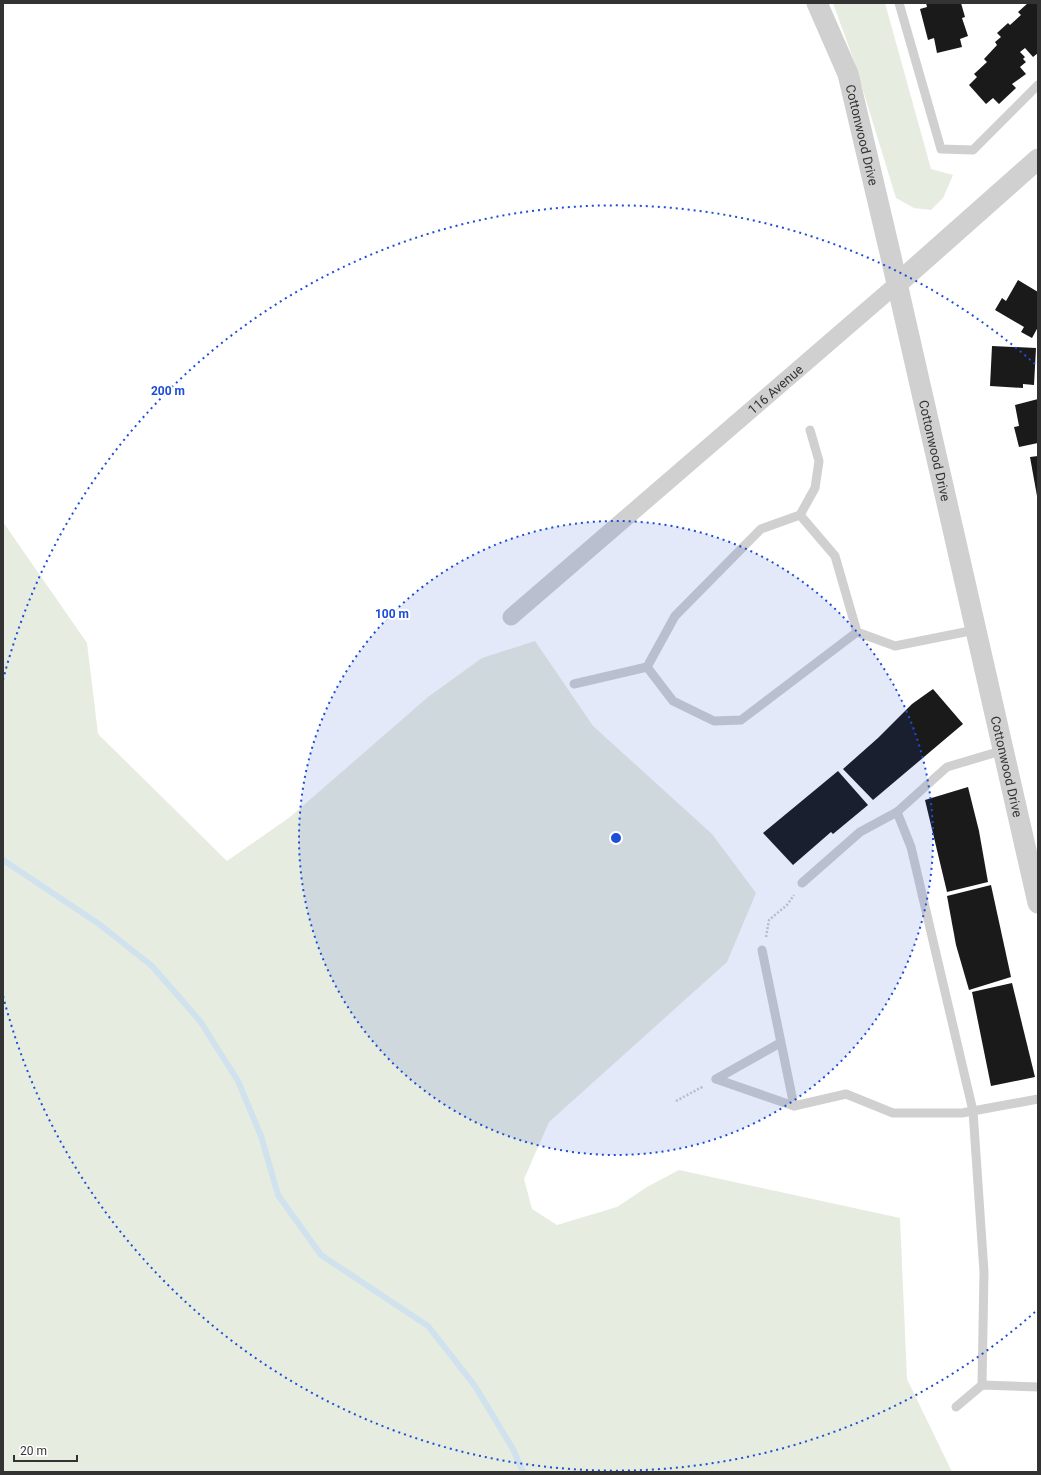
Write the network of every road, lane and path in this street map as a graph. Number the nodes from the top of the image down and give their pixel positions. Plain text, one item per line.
1 (817, 3) edge
2 (899, 3) edge
3 (1038, 85) edge
4 (1038, 159) edge
5 (898, 284) junction
6 (810, 430) dead end
7 (800, 515) junction
8 (512, 617) dead end
9 (975, 630) junction
10 (857, 632) junction
11 (647, 667) junction
12 (574, 684) dead end
13 (1004, 750) junction
14 (897, 812) junction
15 (802, 883) joint
16 (1038, 903) edge
17 (762, 950) joint
18 (780, 1043) junction
19 (716, 1079) junction
20 (1038, 1099) edge
21 (676, 1101) dead end
22 (794, 1106) junction
23 (973, 1111) junction
24 (982, 1385) junction
25 (1038, 1387) edge
26 (956, 1407) dead end

1 - 5 street, Cottonwood Drive
2 - 3 lane
4 - 5 street, 116 Avenue
5 - 8 street, 116 Avenue
5 - 9 street, Cottonwood Drive
6 - 7 lane
7 - 10 lane
7 - 11 lane
9 - 10 lane
9 - 13 street, Cottonwood Drive
10 - 11 lane
11 - 12 lane
13 - 14 lane
13 - 16 street, Cottonwood Drive
14 - 15 lane
14 - 23 lane
15 - 17 path
17 - 18 lane
18 - 19 lane
18 - 22 lane
19 - 21 path
19 - 22 lane
20 - 23 lane
22 - 23 lane
23 - 24 lane
24 - 25 lane
24 - 26 lane

